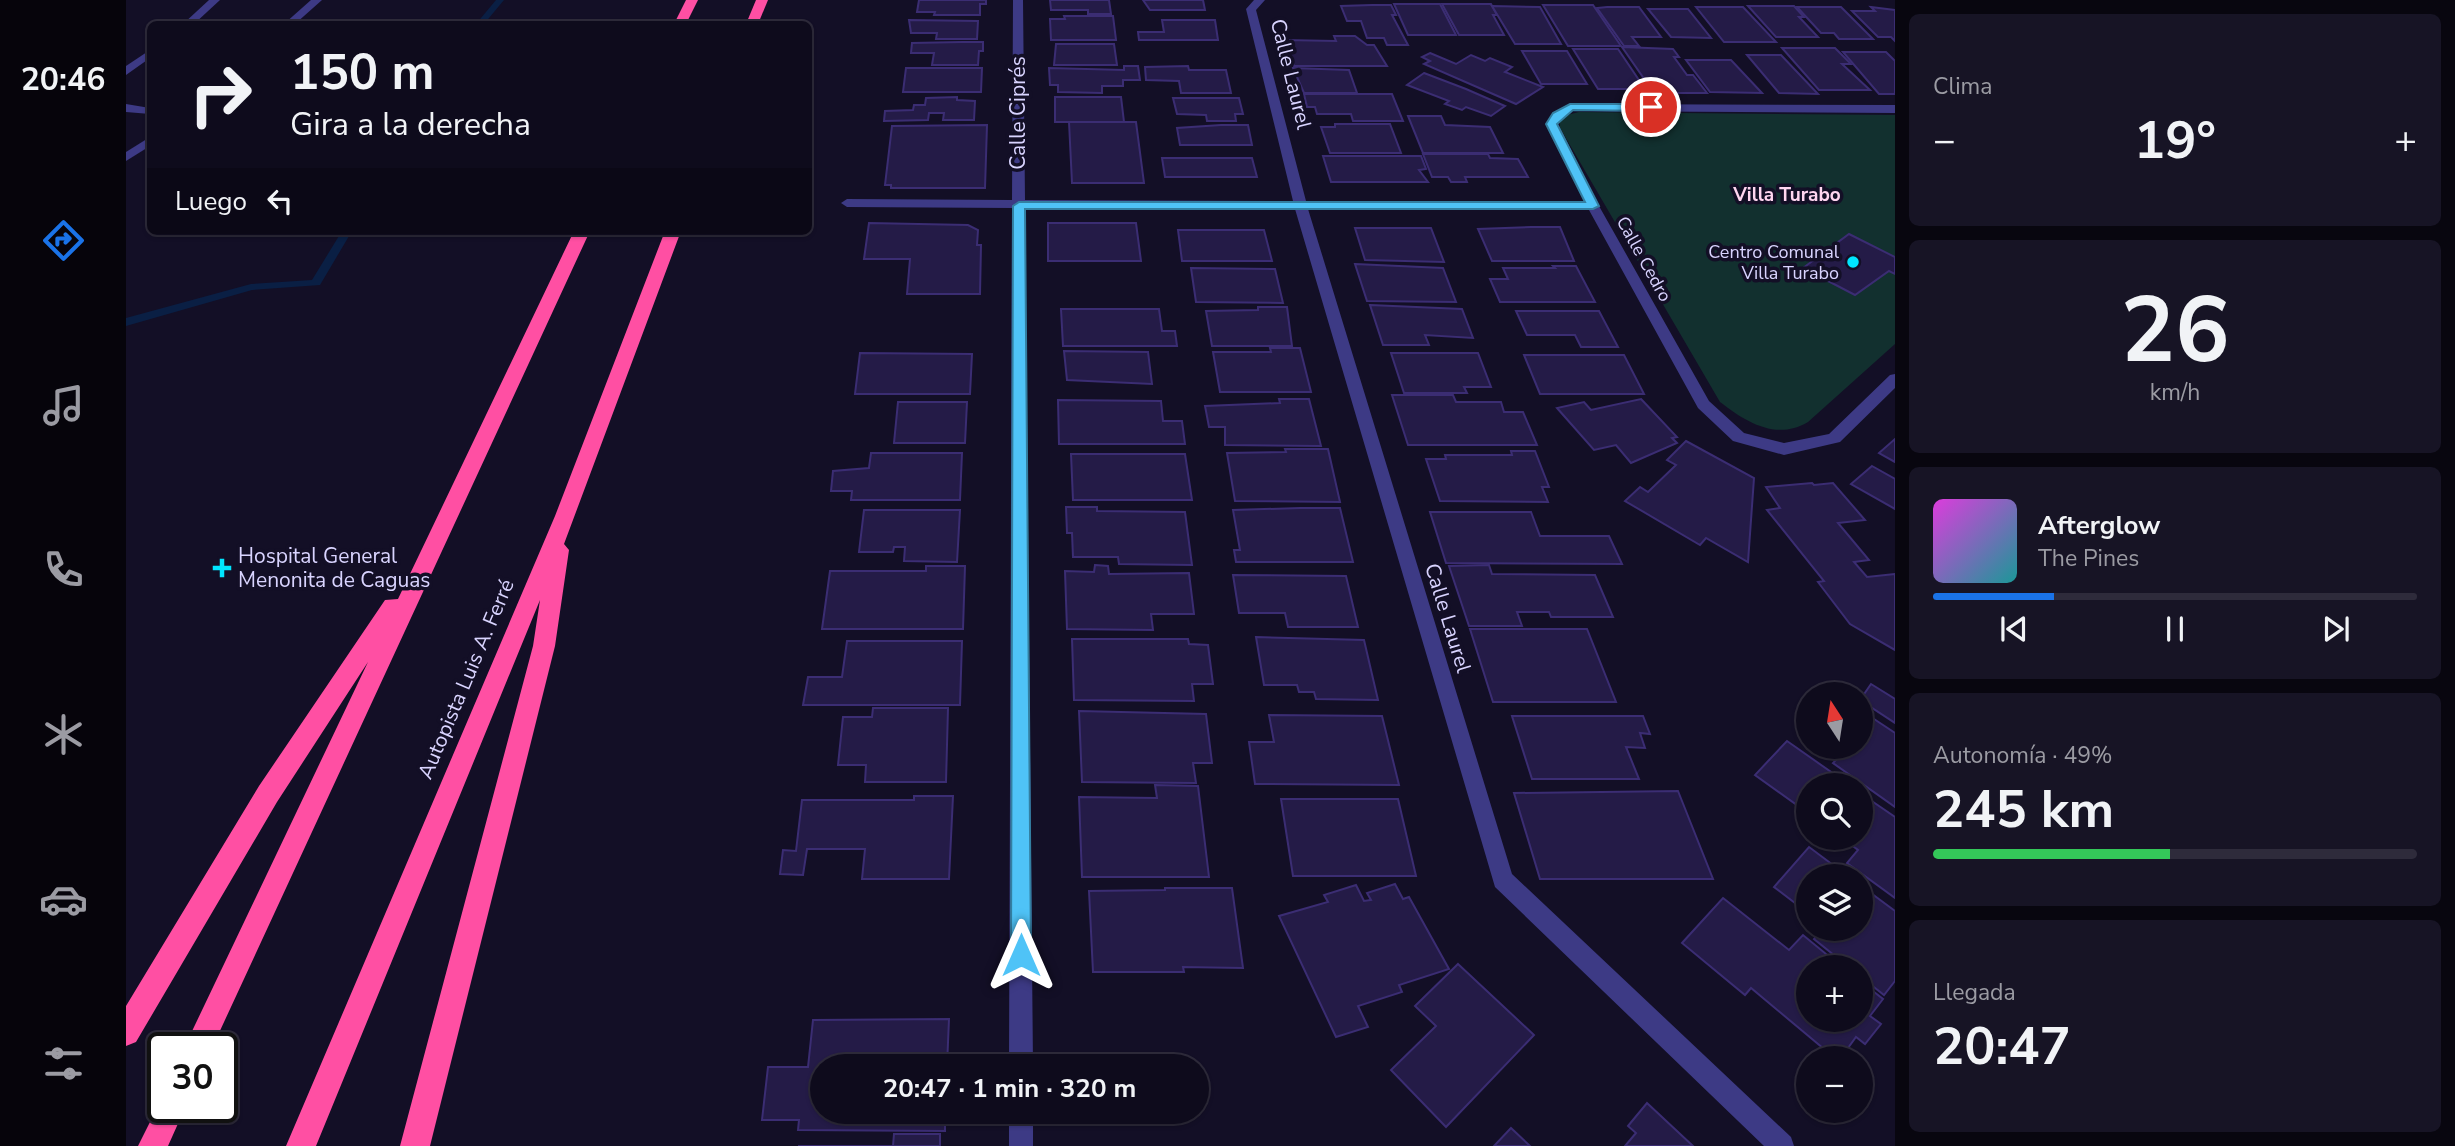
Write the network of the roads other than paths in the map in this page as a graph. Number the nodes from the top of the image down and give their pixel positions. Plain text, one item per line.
1 (215, 0) edge
2 (317, 0) edge
3 (692, 0) edge
4 (762, 0) edge
5 (1017, 0) edge
6 (1259, 0) edge
7 (191, 21) edge
8 (292, 21) edge
9 (682, 21) edge
10 (753, 21) edge
11 (147, 55) edge
12 (126, 72) edge
13 (126, 108) edge
14 (1895, 109) edge
15 (147, 111) edge
16 (147, 143) edge
17 (126, 157) edge
18 (847, 204) dead end
19 (1019, 206) junction
20 (1301, 206) junction
21 (1593, 206) junction
22 (580, 235) edge
23 (671, 235) edge
24 (1895, 379) edge
25 (565, 516) junction
26 (433, 545) junction
27 (126, 1032) edge
28 (205, 1032) edge
29 (1021, 1054) edge
30 (163, 1123) edge
31 (1021, 1124) edge
32 (153, 1146) edge
33 (301, 1146) edge
34 (415, 1146) edge
35 (1021, 1146) edge
36 (1782, 1146) edge

1 - 7 street
2 - 8 street
3 - 9 highway
4 - 10 highway
5 - 19 street, Calle Ciprés
6 - 20 street, Calle Laurel
11 - 12 street
13 - 15 street
14 - 21 street, Calle Cedro
16 - 17 street
18 - 19 street
19 - 20 street
19 - 29 street, Calle Ciprés
20 - 21 street
20 - 36 street, Calle Laurel
21 - 24 street, Calle Cedro
22 - 26 highway
23 - 25 highway, Autopista Luis A. Ferré
25 - 33 highway, Autopista Luis A. Ferré
25 - 34 highway
26 - 27 highway
26 - 28 highway
30 - 32 highway
31 - 35 street

